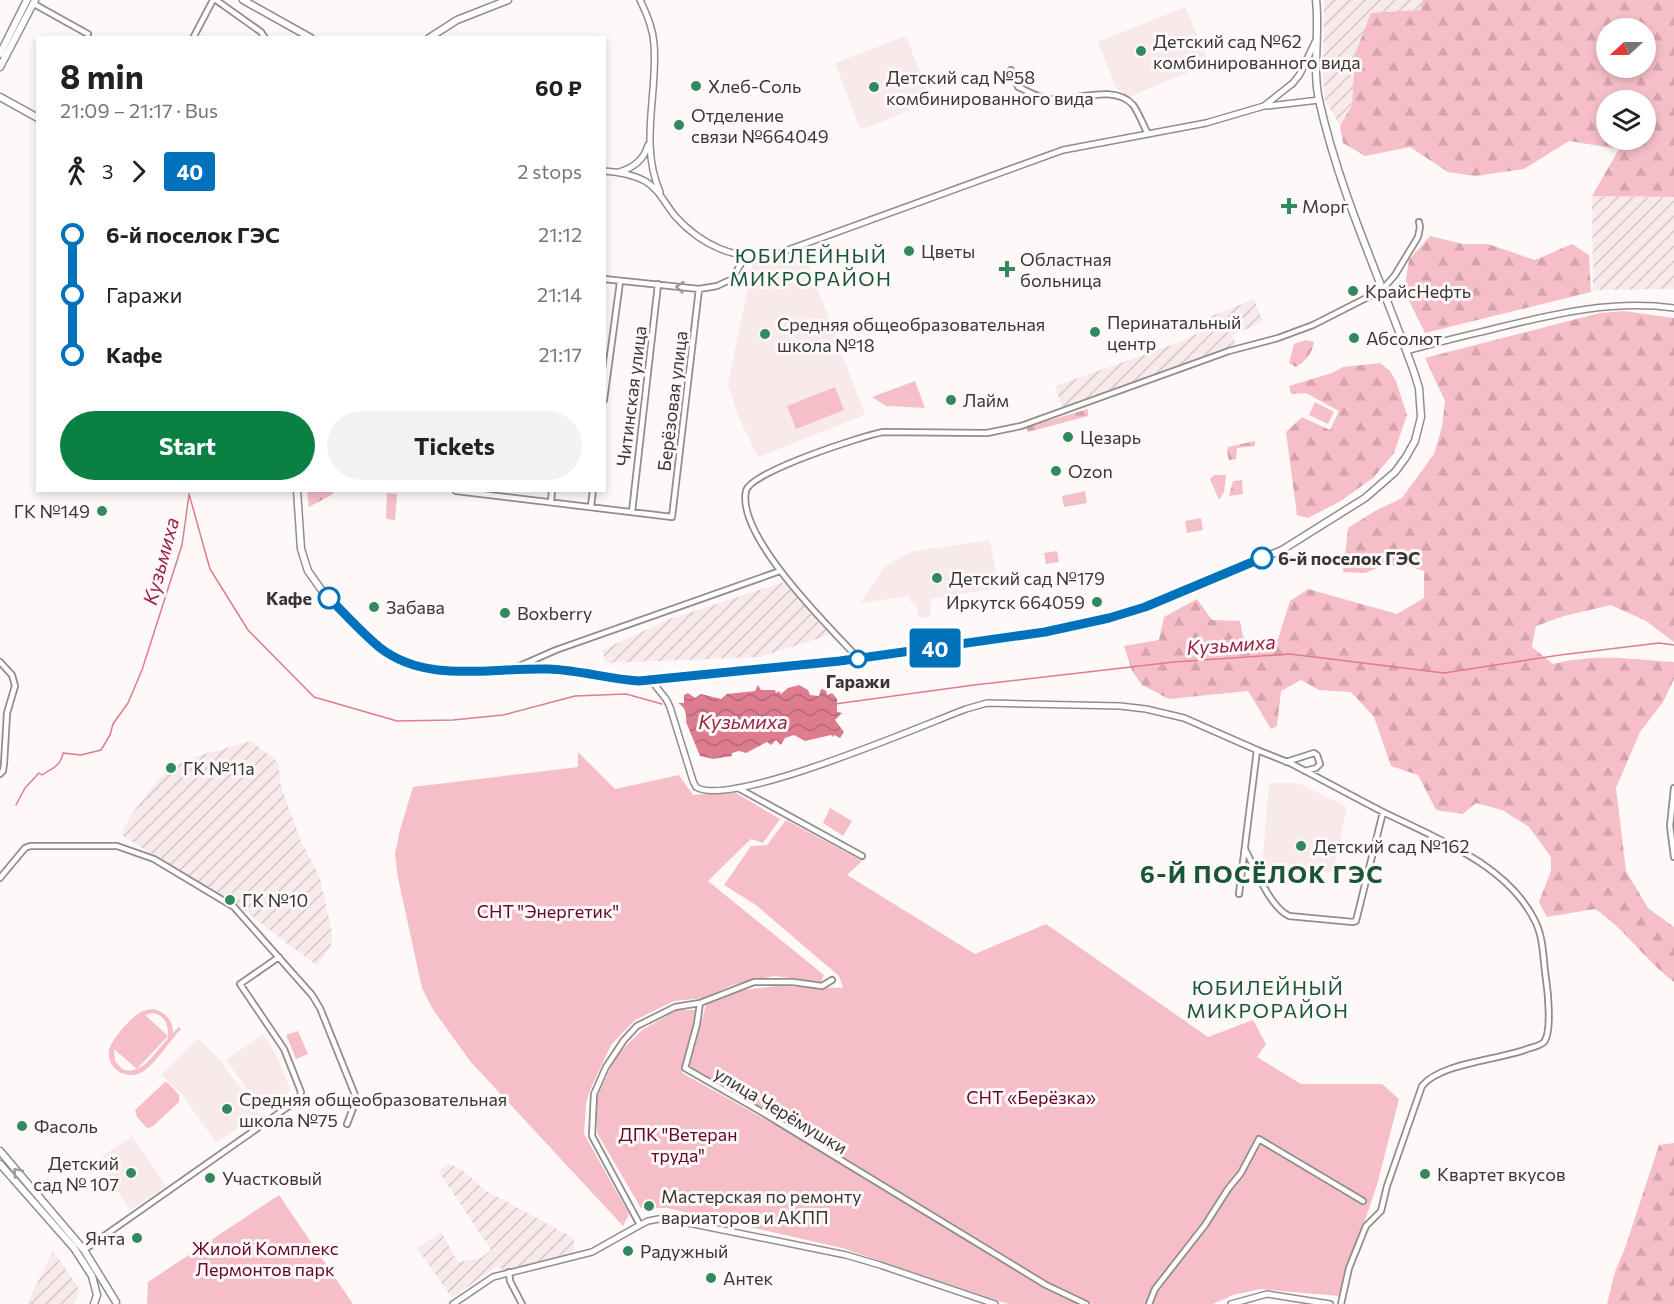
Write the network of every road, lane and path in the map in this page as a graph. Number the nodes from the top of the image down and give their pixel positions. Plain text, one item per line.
1 (215, 0) edge
2 (243, 0) edge
3 (508, 0) edge
4 (640, 0) edge
5 (1316, 0) edge
6 (31, 1) edge
7 (88, 34) dead end
8 (194, 36) edge
9 (264, 36) edge
10 (307, 36) edge
11 (432, 36) edge
12 (1317, 39) junction
13 (0, 54) edge
14 (0, 67) edge
15 (1011, 70) dead end
16 (0, 97) edge
17 (1319, 100) junction
18 (0, 104) edge
19 (15, 106) junction
20 (1264, 106) junction
21 (36, 117) edge
22 (1148, 134) junction
23 (649, 141) junction
24 (606, 171) edge
25 (619, 172) junction
26 (662, 197) junction
27 (1419, 222) dead end
28 (745, 257) junction
29 (606, 279) edge
30 (620, 282) junction
31 (658, 284) junction
32 (699, 289) junction
33 (1382, 290) junction
34 (1674, 308) edge
35 (1407, 351) junction
36 (606, 385) edge
37 (297, 492) edge
38 (456, 492) edge
39 (508, 492) edge
40 (552, 492) edge
41 (593, 492) edge
42 (507, 497) junction
43 (550, 502) junction
44 (591, 506) junction
45 (632, 512) junction
46 (780, 571) junction
47 (859, 659) junction
48 (0, 662) edge
49 (513, 669) junction
50 (650, 679) junction
51 (1257, 750) junction
52 (1286, 762) junction
53 (1305, 771) junction
54 (0, 774) edge
55 (737, 787) junction
56 (1674, 788) edge
57 (1383, 812) junction
58 (1245, 849) junction
59 (862, 856) dead end
60 (1674, 858) edge
61 (0, 878) edge
62 (1239, 894) dead end
63 (279, 957) junction
64 (832, 980) dead end
65 (700, 1003) junction
66 (347, 1124) dead end
67 (0, 1150) edge
68 (0, 1164) edge
69 (1363, 1201) dead end
70 (640, 1225) junction
71 (84, 1250) junction
72 (509, 1272) junction
73 (116, 1303) edge
74 (95, 1304) edge
75 (453, 1304) edge
76 (522, 1304) edge
77 (994, 1304) edge
78 (1086, 1304) edge
79 (1149, 1304) edge
80 (1231, 1304) edge
81 (1330, 1304) edge
82 (1341, 1304) edge

1 - 8 street
1 - 9 street
2 - 10 main road
3 - 11 main road
4 - 23 street
5 - 12 main road
6 - 7 street
6 - 13 main road
6 - 14 main road
12 - 17 main road
12 - 20 street
15 - 22 street
16 - 19 main road
17 - 20 street
17 - 33 main road
18 - 19 main road
19 - 21 main road
20 - 22 street
22 - 28 street
23 - 25 street
23 - 26 street
24 - 25 street
25 - 26 street
26 - 28 street
27 - 33 street
28 - 32 street
29 - 30 street
30 - 31 street
30 - 36 street
32 -> 31 street
31 - 45 street, Читинская улица
32 - 45 street, Берёзовая улица
33 - 35 main road
33 - 46 street
34 - 35 street
35 - 47 main road
37 - 49 main road
38 - 42 street
39 - 42 street
40 - 43 street
41 - 44 street
42 - 43 street
43 - 44 street
44 - 45 street
46 - 47 street
46 - 49 street
47 - 50 main road
48 - 54 street
49 - 50 main road
50 - 55 street
51 - 52 street
51 - 55 street
51 - 58 street
52 - 53 street
52 - 53 street
53 - 57 street
55 - 59 street
56 - 60 street
57 - 58 street
57 - 82 street
58 - 62 street
61 - 63 street
63 - 66 street
63 - 71 street
64 - 65 street
65 - 70 street
65 - 78 street, улица Черёмушки
71 -> 67 main road
68 - 74 main road
69 - 79 street
70 - 72 street
70 - 77 street
71 - 73 main road
72 - 75 street
72 - 76 street
73 - 74 main road
80 - 81 street

